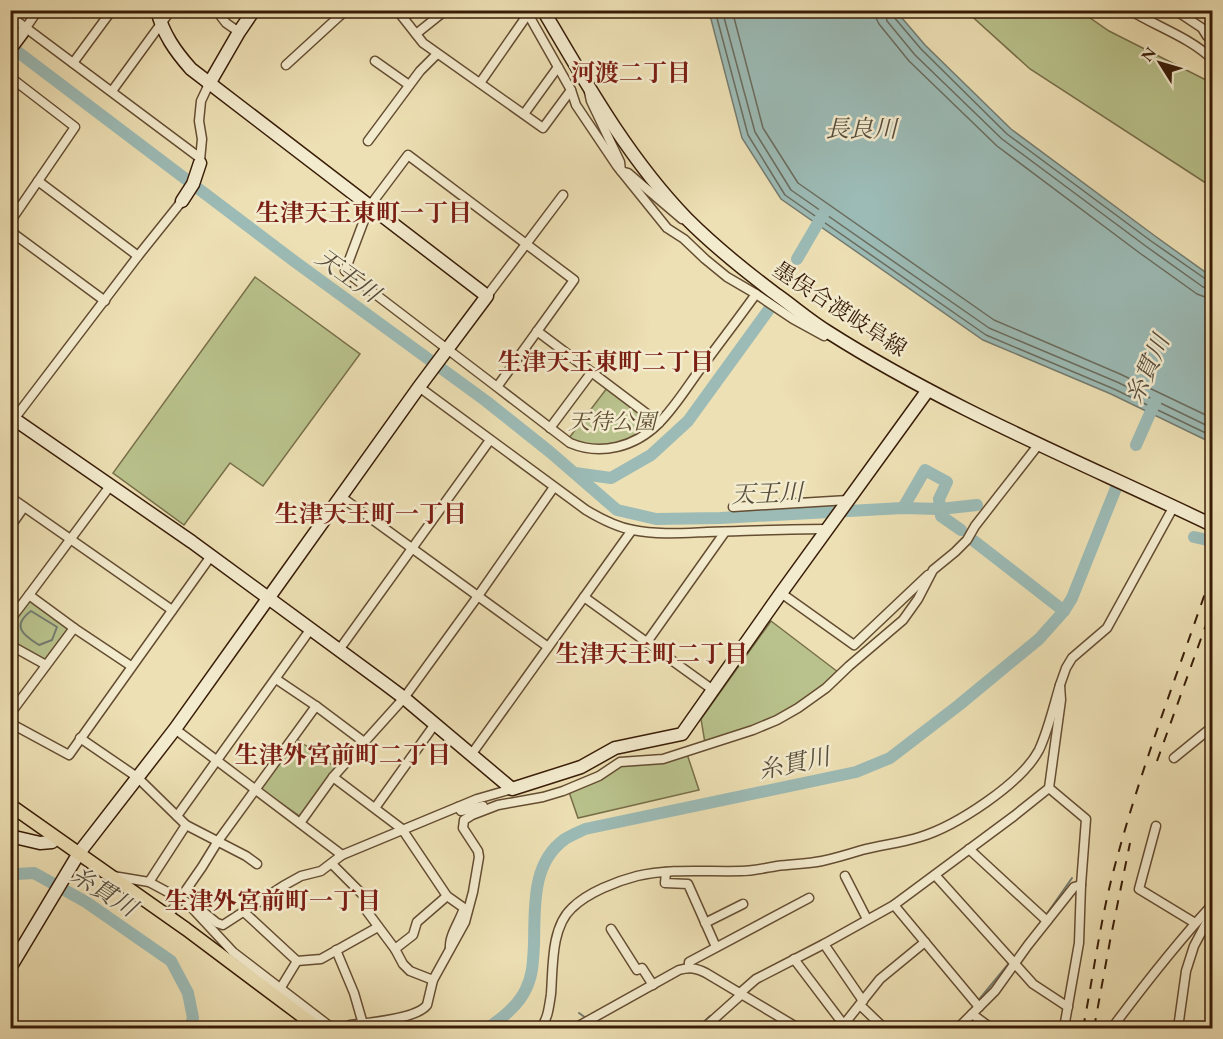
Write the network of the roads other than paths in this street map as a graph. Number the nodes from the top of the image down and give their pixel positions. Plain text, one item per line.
1 (38, 10) edge
2 (112, 10) edge
3 (157, 10) edge
4 (171, 10) edge
5 (216, 10) edge
6 (254, 10) edge
7 (346, 10) edge
8 (396, 10) edge
9 (446, 10) edge
10 (543, 10) edge
11 (1130, 10) edge
12 (1175, 10) edge
13 (527, 12) edge
14 (10, 16) edge
15 (161, 25) junction
16 (24, 30) junction
17 (239, 32) junction
18 (416, 34) junction
19 (1212, 40) edge
20 (1200, 47) junction
21 (10, 49) edge
22 (1212, 53) edge
23 (437, 54) junction
24 (1212, 59) edge
25 (375, 61) dead end
26 (73, 63) junction
27 (286, 65) dead end
28 (558, 67) junction
29 (10, 77) edge
30 (480, 83) junction
31 (209, 84) junction
32 (409, 85) junction
33 (587, 86) junction
34 (571, 90) junction
35 (112, 91) junction
36 (524, 114) junction
37 (368, 141) dead end
38 (200, 161) junction
39 (621, 171) junction
40 (38, 181) junction
41 (563, 195) dead end
42 (182, 201) joint
43 (369, 207) junction
44 (10, 222) edge
45 (692, 224) junction
46 (10, 231) edge
47 (526, 245) junction
48 (138, 256) junction
49 (756, 294) junction
50 (488, 296) junction
51 (105, 300) junction
52 (537, 332) junction
53 (847, 344) junction
54 (446, 350) junction
55 (591, 373) junction
56 (420, 385) junction
57 (497, 387) junction
58 (928, 390) junction
59 (12, 421) edge
60 (659, 423) junction
61 (550, 428) junction
62 (490, 440) junction
63 (1039, 444) junction
64 (110, 486) junction
65 (554, 487) junction
66 (340, 496) junction
67 (10, 497) edge
68 (846, 503) junction
69 (1173, 506) junction
70 (24, 507) junction
71 (734, 507) dead end
72 (1212, 525) edge
73 (10, 527) edge
74 (829, 527) junction
75 (632, 530) junction
76 (725, 532) junction
77 (71, 539) junction
78 (412, 547) junction
79 (211, 556) junction
80 (933, 570) junction
81 (782, 593) junction
82 (29, 595) junction
83 (478, 596) junction
84 (584, 597) junction
85 (268, 598) junction
86 (172, 610) junction
87 (10, 620) edge
88 (74, 628) junction
89 (310, 630) junction
90 (647, 642) junction
91 (10, 645) edge
92 (548, 647) junction
93 (339, 650) junction
94 (46, 665) junction
95 (131, 666) junction
96 (276, 679) junction
97 (1060, 685) junction
98 (713, 690) junction
99 (404, 698) junction
100 (316, 706) junction
101 (10, 714) edge
102 (10, 723) edge
103 (435, 724) junction
104 (1212, 727) edge
105 (175, 729) junction
106 (80, 738) junction
107 (364, 742) junction
108 (471, 755) junction
109 (1174, 758) dead end
110 (217, 760) junction
111 (137, 777) junction
112 (333, 777) junction
113 (1049, 788) junction
114 (255, 789) junction
115 (512, 789) junction
116 (498, 804) junction
117 (10, 805) edge
118 (458, 807) junction
119 (375, 808) junction
120 (10, 813) edge
121 (177, 816) junction
122 (300, 823) junction
123 (186, 825) junction
124 (1156, 826) dead end
125 (402, 829) junction
126 (10, 836) edge
127 (218, 841) junction
128 (52, 842) junction
129 (969, 849) junction
130 (342, 855) junction
131 (78, 856) junction
132 (257, 864) dead end
133 (332, 864) junction
134 (666, 872) junction
135 (935, 875) junction
136 (112, 876) junction
137 (845, 876) dead end
138 (149, 882) junction
139 (1081, 885) junction
140 (447, 896) junction
141 (808, 897) dead end
142 (180, 898) junction
143 (743, 904) dead end
144 (189, 905) junction
145 (894, 905) junction
146 (1212, 905) edge
147 (244, 912) junction
148 (1212, 912) edge
149 (168, 916) junction
150 (867, 919) junction
151 (1047, 921) junction
152 (705, 923) junction
153 (1195, 924) junction
154 (378, 927) junction
155 (611, 928) dead end
156 (925, 942) junction
157 (824, 944) junction
158 (716, 947) junction
159 (336, 950) junction
160 (395, 950) junction
161 (451, 950) junction
162 (794, 959) junction
163 (297, 961) junction
164 (1015, 964) junction
165 (10, 968) edge
166 (688, 968) junction
167 (433, 980) junction
168 (653, 984) junction
169 (280, 989) junction
170 (741, 993) junction
171 (862, 1003) junction
172 (979, 1007) junction
173 (1068, 1007) junction
174 (972, 1014) junction
175 (363, 1024) junction
176 (843, 1027) edge
177 (308, 1029) edge
178 (318, 1029) edge
179 (332, 1029) edge
180 (347, 1029) edge
181 (541, 1029) edge
182 (575, 1029) edge
183 (704, 1029) edge
184 (798, 1029) edge
185 (884, 1029) edge
186 (958, 1029) edge
187 (991, 1029) edge
188 (1065, 1029) edge
189 (1112, 1029) edge
190 (1178, 1029) edge

1 - 16 street
2 - 26 street
3 - 15 street
4 - 15 street
5 - 17 street
6 - 17 street
7 - 27 street
8 - 18 street
9 - 18 street
10 - 33 street, 墨俣合渡岐阜線
11 - 20 street
12 - 19 street
13 - 28 street
13 - 30 street
14 - 16 street
15 - 31 street
15 - 35 street
16 - 21 street
16 - 26 street
17 - 31 street
18 - 23 street
20 - 22 street
20 - 24 street
23 - 30 street
23 - 32 street
25 - 32 street
26 - 35 street
28 - 34 street
28 - 36 street
29 - 40 street
30 - 36 street
31 - 38 street
31 - 43 street
32 - 37 street
33 - 39 street
33 - 45 street, 墨俣合渡岐阜線
34 - 36 street
34 - 39 street
35 - 38 street
38 - 42 street
39 - 45 street
39 - 49 street
40 - 44 street
40 - 48 street
41 - 47 street
42 - 48 street
43 - 47 street
43 - 50 street
43 - 54 street
45 - 53 street, 墨俣合渡岐阜線
46 - 51 street
47 - 50 street
47 - 52 street
48 - 51 street
49 - 53 street
49 - 60 street
50 - 54 street
51 - 59 street
52 - 55 street
52 - 57 street
53 - 58 street, 墨俣合渡岐阜線
54 - 56 street
54 - 57 street
55 - 60 street
55 - 61 street
56 - 62 street
56 - 66 street
57 - 61 street
58 - 63 street, 墨俣合渡岐阜線
58 - 68 street
59 - 64 street
60 - 61 street
62 - 65 street
62 - 78 street
63 - 69 street, 墨俣合渡岐阜線
63 - 80 street
64 - 77 street
64 - 79 street
65 - 75 street
65 - 83 street
66 - 78 street
66 - 85 street
67 - 70 street
68 - 71 street
68 - 74 street
69 - 72 street, 墨俣合渡岐阜線
69 - 97 street
70 - 73 street
70 - 77 street
74 - 76 street
74 - 81 street
75 - 76 street
75 - 84 street
76 - 90 street
77 - 82 street
77 - 86 street
78 - 83 street
78 - 93 street
79 - 85 street
79 - 86 street
80 - 81 street
80 - 116 street
81 - 98 street
82 - 87 street
82 - 88 street
83 - 92 street
83 - 99 street
84 - 90 street
84 - 92 street
85 - 89 street
85 - 105 street
86 - 95 street
88 - 94 street
88 - 95 street
89 - 93 street
89 - 96 street
90 - 98 street
91 - 94 street
92 - 108 street
93 - 99 street
94 - 101 street
95 - 106 street
96 - 100 street
96 - 110 street
97 - 113 street
97 - 134 street
98 - 115 street
99 - 103 street
99 - 107 street
100 - 107 street
100 - 114 street
102 - 106 street
103 - 108 street
103 - 119 street
104 - 109 street
105 - 110 street
105 - 111 street
106 - 111 street
107 - 112 street
108 - 115 street
110 - 114 street
110 - 121 street
111 - 121 street
111 - 131 street
112 - 119 street
112 - 122 street
113 - 129 street
113 - 139 street
114 - 122 street
114 - 127 street
115 - 118 street
116 - 118 street
116 - 161 street
117 - 131 main road
118 - 125 street
119 - 125 street
120 - 128 main road
121 - 123 street
122 - 130 street
123 - 127 street
123 - 138 street
124 - 153 street
125 - 130 street
125 - 140 street
126 - 128 street
127 - 132 street
127 - 142 street
128 - 131 main road
129 - 135 street
129 - 151 street
130 - 133 street
131 - 136 main road
131 - 165 street
131 - 177 main road
133 - 147 street
133 - 154 street
134 - 152 street
134 - 181 street
135 - 145 street
135 - 164 street
136 - 138 street
136 - 149 main road
137 - 150 street
138 - 142 street
139 - 151 street
139 - 173 street
140 - 160 street
140 - 161 street
141 - 158 street
142 - 144 street
142 - 149 street
143 - 152 street
144 - 147 street
144 - 169 street
145 - 150 street
145 - 156 street
146 - 153 street
147 - 163 street
148 - 190 street
149 - 178 main road
150 - 157 street
151 - 164 street
152 - 158 street
153 - 189 street
154 - 159 street
154 - 160 street
155 - 168 street
156 - 171 street
156 - 172 street
157 - 162 street
157 - 171 street
158 - 166 street
159 - 163 street
159 - 175 street
160 - 167 street
161 - 167 street
162 - 170 street
162 - 176 street
163 - 169 street
164 - 172 street
164 - 173 street
166 - 168 street
166 - 170 street
167 - 175 street
168 - 182 street
169 - 179 street
170 - 183 street
170 - 184 street
171 - 176 street
171 - 185 street
172 - 174 street
173 - 188 street
174 - 186 street
174 - 187 street
175 - 180 street

